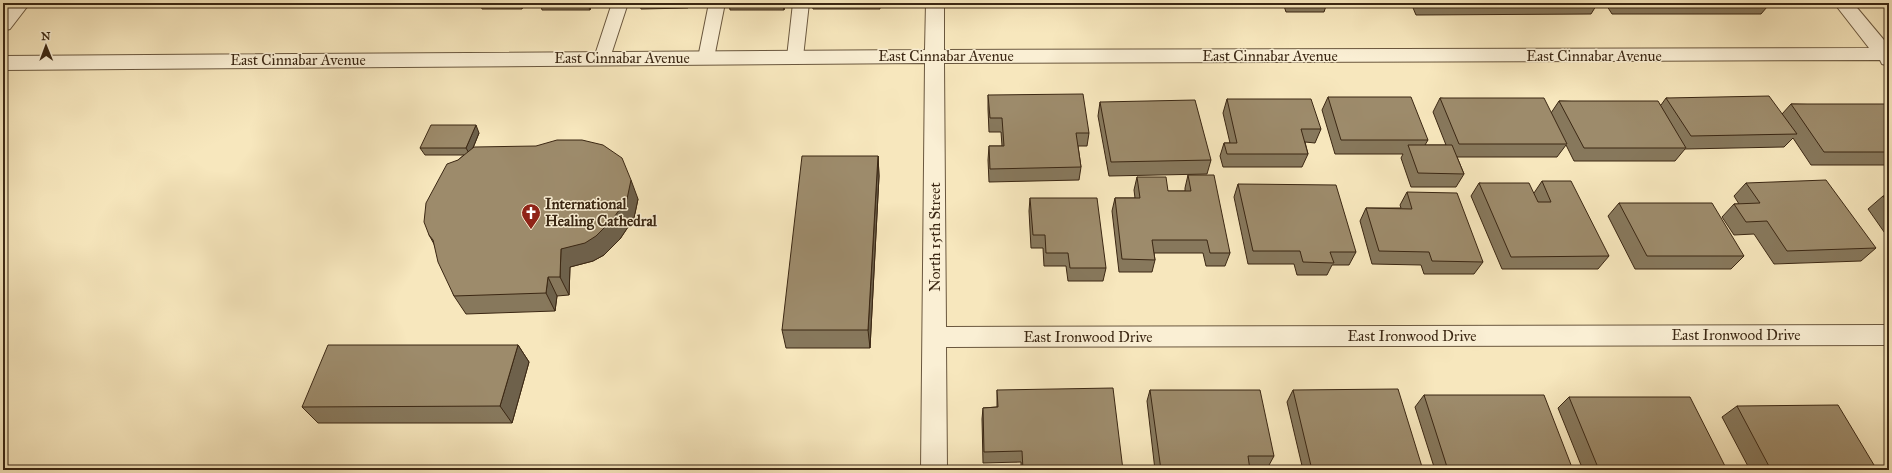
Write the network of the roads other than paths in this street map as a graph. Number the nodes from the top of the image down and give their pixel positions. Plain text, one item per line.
1 (21, 3) edge
2 (620, 3) edge
3 (717, 3) edge
4 (801, 3) edge
5 (935, 3) edge
6 (1843, 3) edge
7 (3, 25) edge
8 (935, 56) junction
9 (1888, 56) edge
10 (795, 57) junction
11 (602, 58) junction
12 (706, 58) junction
13 (3, 63) edge
14 (1889, 335) edge
15 (934, 337) junction
16 (934, 470) edge

1 - 7 street
2 - 11 lane
3 - 12 lane
4 - 10 lane
5 - 8 street, North 15th Street
6 - 9 street
8 - 9 street, East Cinnabar Avenue
8 - 10 street, East Cinnabar Avenue
8 - 15 street, North 15th Street
10 - 12 street, East Cinnabar Avenue
11 - 12 street, East Cinnabar Avenue
11 - 13 street, East Cinnabar Avenue
14 - 15 street, East Ironwood Drive
15 - 16 street, North 15th Street

